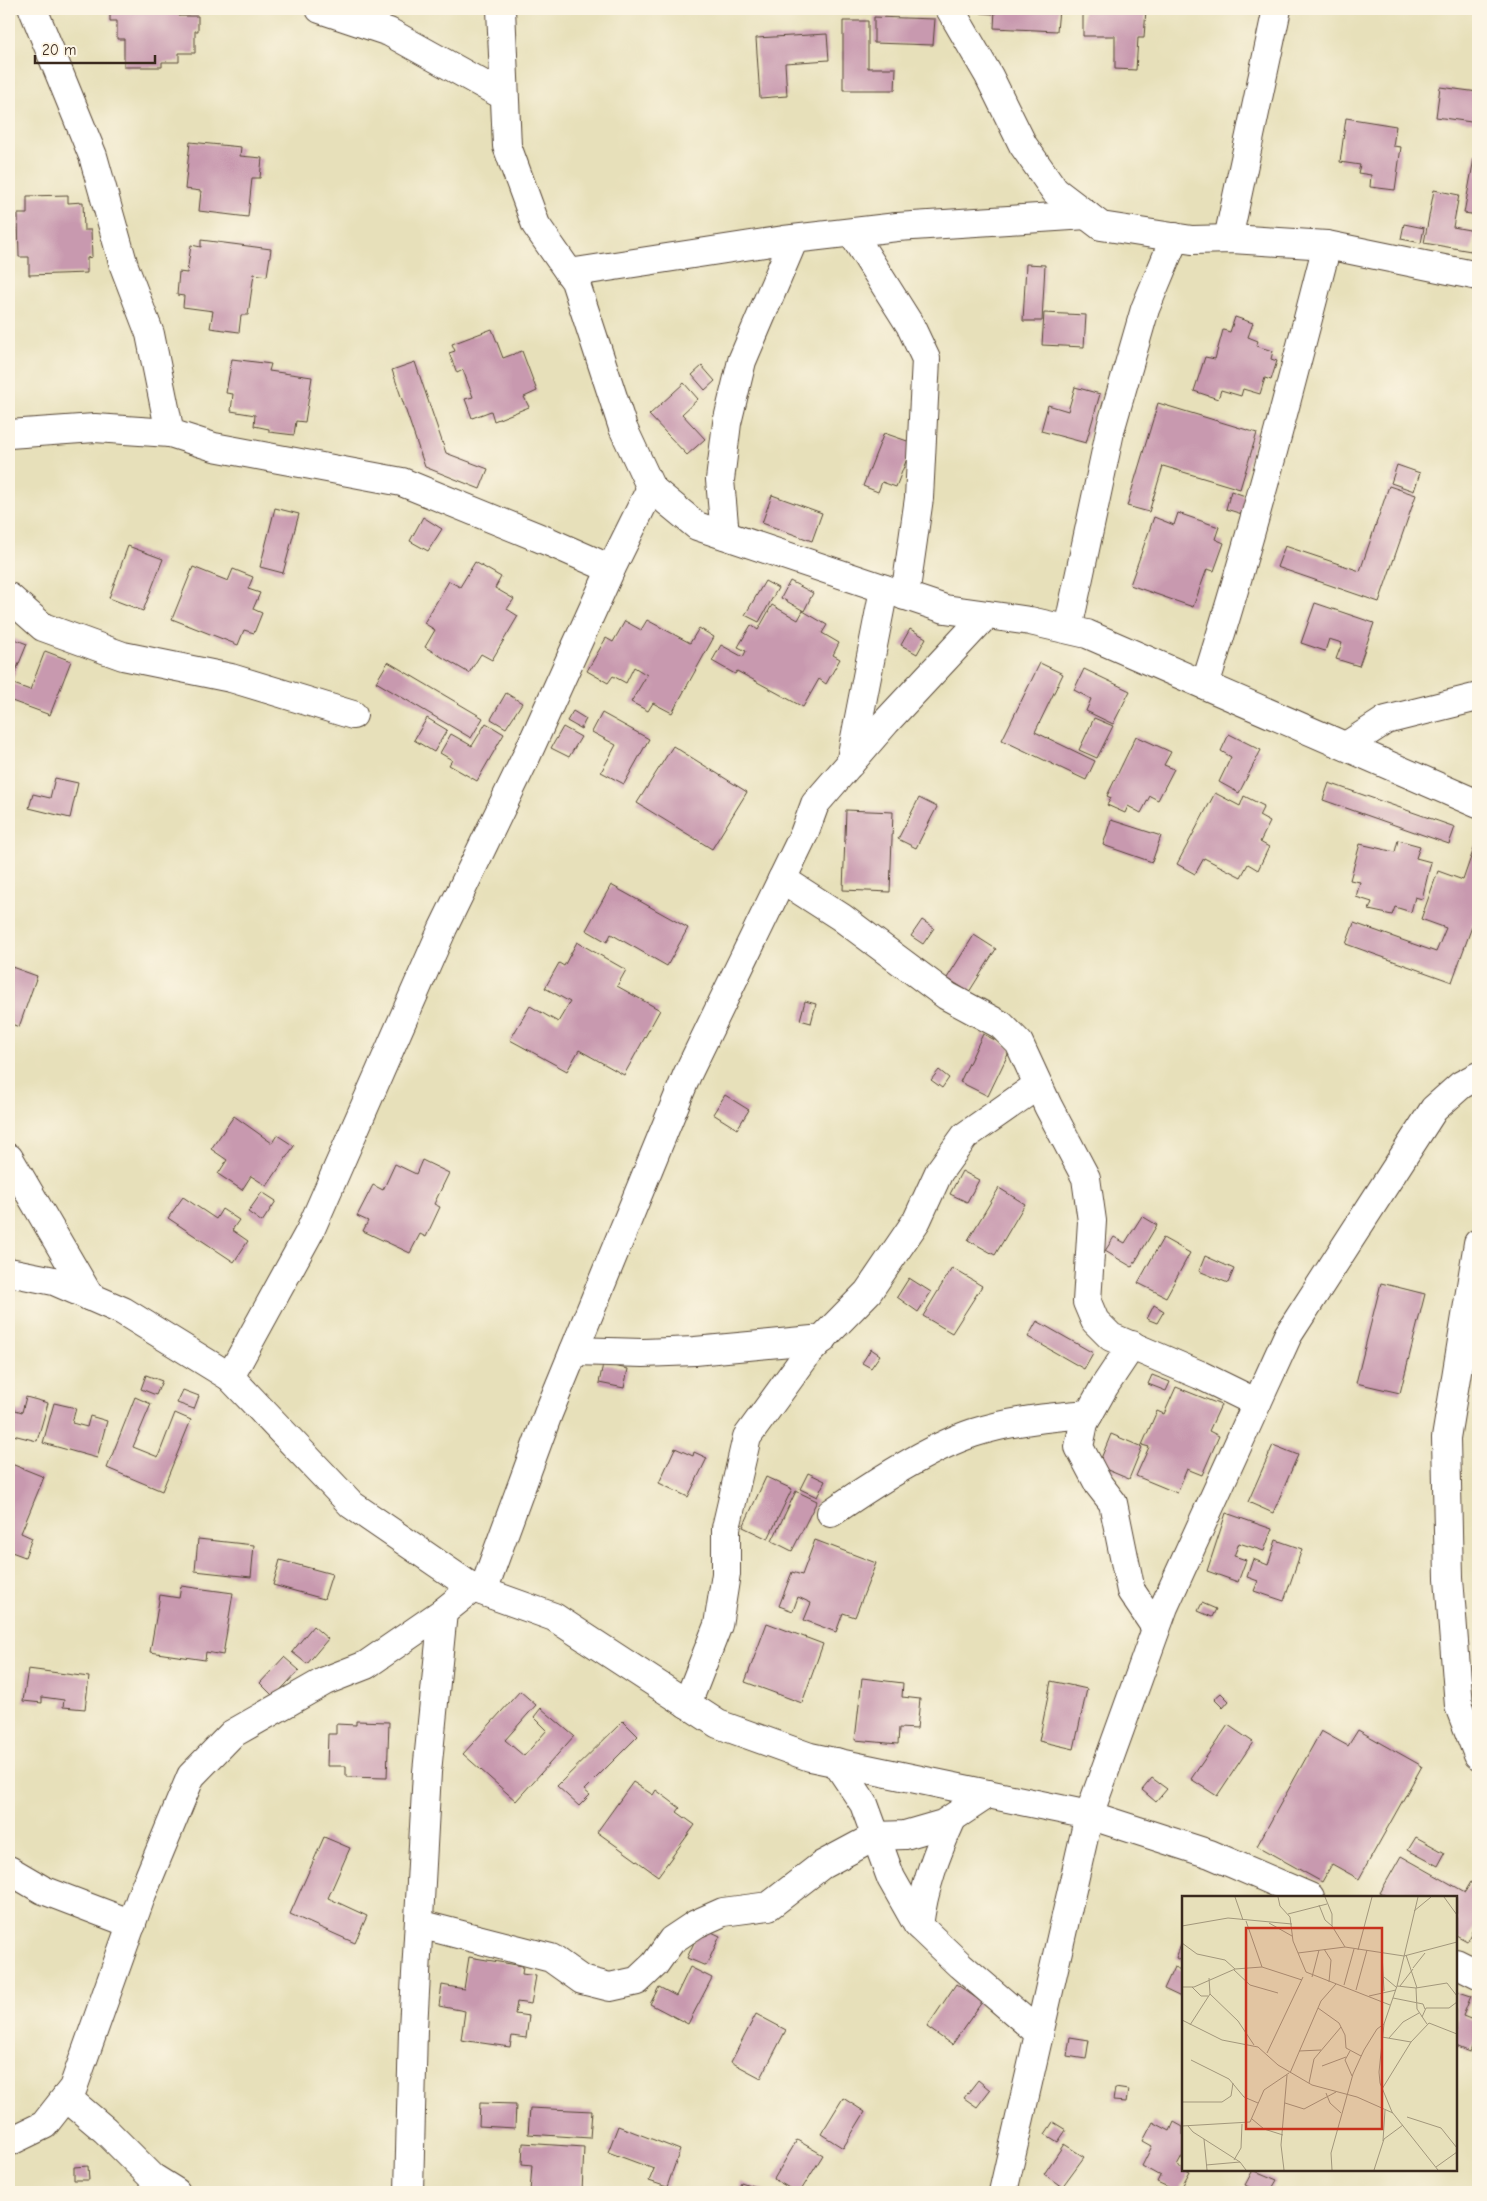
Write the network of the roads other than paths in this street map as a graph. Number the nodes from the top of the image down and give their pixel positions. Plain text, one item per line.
1 (33, 9) edge
2 (320, 9) edge
3 (501, 9) edge
4 (950, 9) edge
5 (1277, 9) edge
6 (504, 96) junction
7 (1087, 216) junction
8 (852, 233) junction
9 (1175, 238) junction
10 (794, 240) junction
11 (1228, 240) junction
12 (1327, 246) junction
13 (569, 274) junction
14 (1478, 276) edge
15 (170, 433) junction
16 (9, 434) edge
17 (651, 488) junction
18 (725, 535) junction
19 (611, 569) junction
20 (895, 592) junction
21 (9, 597) edge
22 (986, 615) junction
23 (1068, 629) junction
24 (1205, 685) junction
25 (1478, 697) edge
26 (353, 715) dead end
27 (1346, 746) junction
28 (850, 766) junction
29 (1478, 804) edge
30 (782, 879) junction
31 (1478, 1076) edge
32 (1038, 1085) junction
33 (9, 1158) edge
34 (1478, 1243) edge
35 (9, 1272) edge
36 (90, 1298) junction
37 (823, 1339) junction
38 (1132, 1345) junction
39 (574, 1351) junction
40 (230, 1377) junction
41 (1257, 1403) junction
42 (1089, 1414) junction
43 (831, 1513) dead end
44 (478, 1590) junction
45 (443, 1612) junction
46 (1156, 1628) junction
47 (687, 1704) junction
48 (1478, 1755) edge
49 (836, 1762) junction
50 (988, 1794) junction
51 (1089, 1815) junction
52 (952, 1819) junction
53 (876, 1836) junction
54 (9, 1870) edge
55 (1308, 1896) edge
56 (132, 1924) junction
57 (419, 1924) junction
58 (919, 1926) junction
59 (1457, 1964) edge
60 (1478, 1974) edge
61 (1039, 2033) junction
62 (66, 2097) junction
63 (9, 2142) edge
64 (176, 2192) edge
65 (410, 2192) edge
66 (1003, 2192) edge

1 - 15 street
2 - 6 street
3 - 6 street
4 - 7 street
5 - 11 street
6 - 13 street
7 - 8 street
7 - 9 street
8 - 10 street
8 - 20 street
9 - 11 street
9 - 23 street
10 - 13 street
10 - 18 street
11 - 12 street
12 - 14 street
12 - 24 street
13 - 17 street
15 - 16 street
15 - 19 street
17 - 18 street
17 - 19 street
18 - 20 street
19 - 40 street
20 - 22 street
20 - 28 street
21 - 26 street
22 - 23 street
22 - 28 street
23 - 24 street
24 - 27 street
25 - 27 street
27 - 29 street
28 - 30 street
30 - 32 street
30 - 39 street
31 - 41 street
32 - 37 street
32 - 38 street
33 - 36 street
34 - 48 street
35 - 36 street
36 - 40 street
37 - 39 street
37 - 47 street
38 - 41 street
38 - 42 street
39 - 44 street
40 - 44 street
41 - 46 street
42 - 43 street
42 - 46 street
44 - 45 street
44 - 47 street
45 - 56 street
45 - 57 street
46 - 51 street
47 - 49 street
49 - 50 street
49 - 53 street
50 - 51 street
50 - 52 street
51 - 55 street
51 - 61 street
52 - 53 street
52 - 58 street
53 - 57 street
53 - 58 street
54 - 56 street
56 - 62 street
57 - 65 street
58 - 61 street
59 - 60 street
61 - 66 street
62 - 63 street
62 - 64 street

